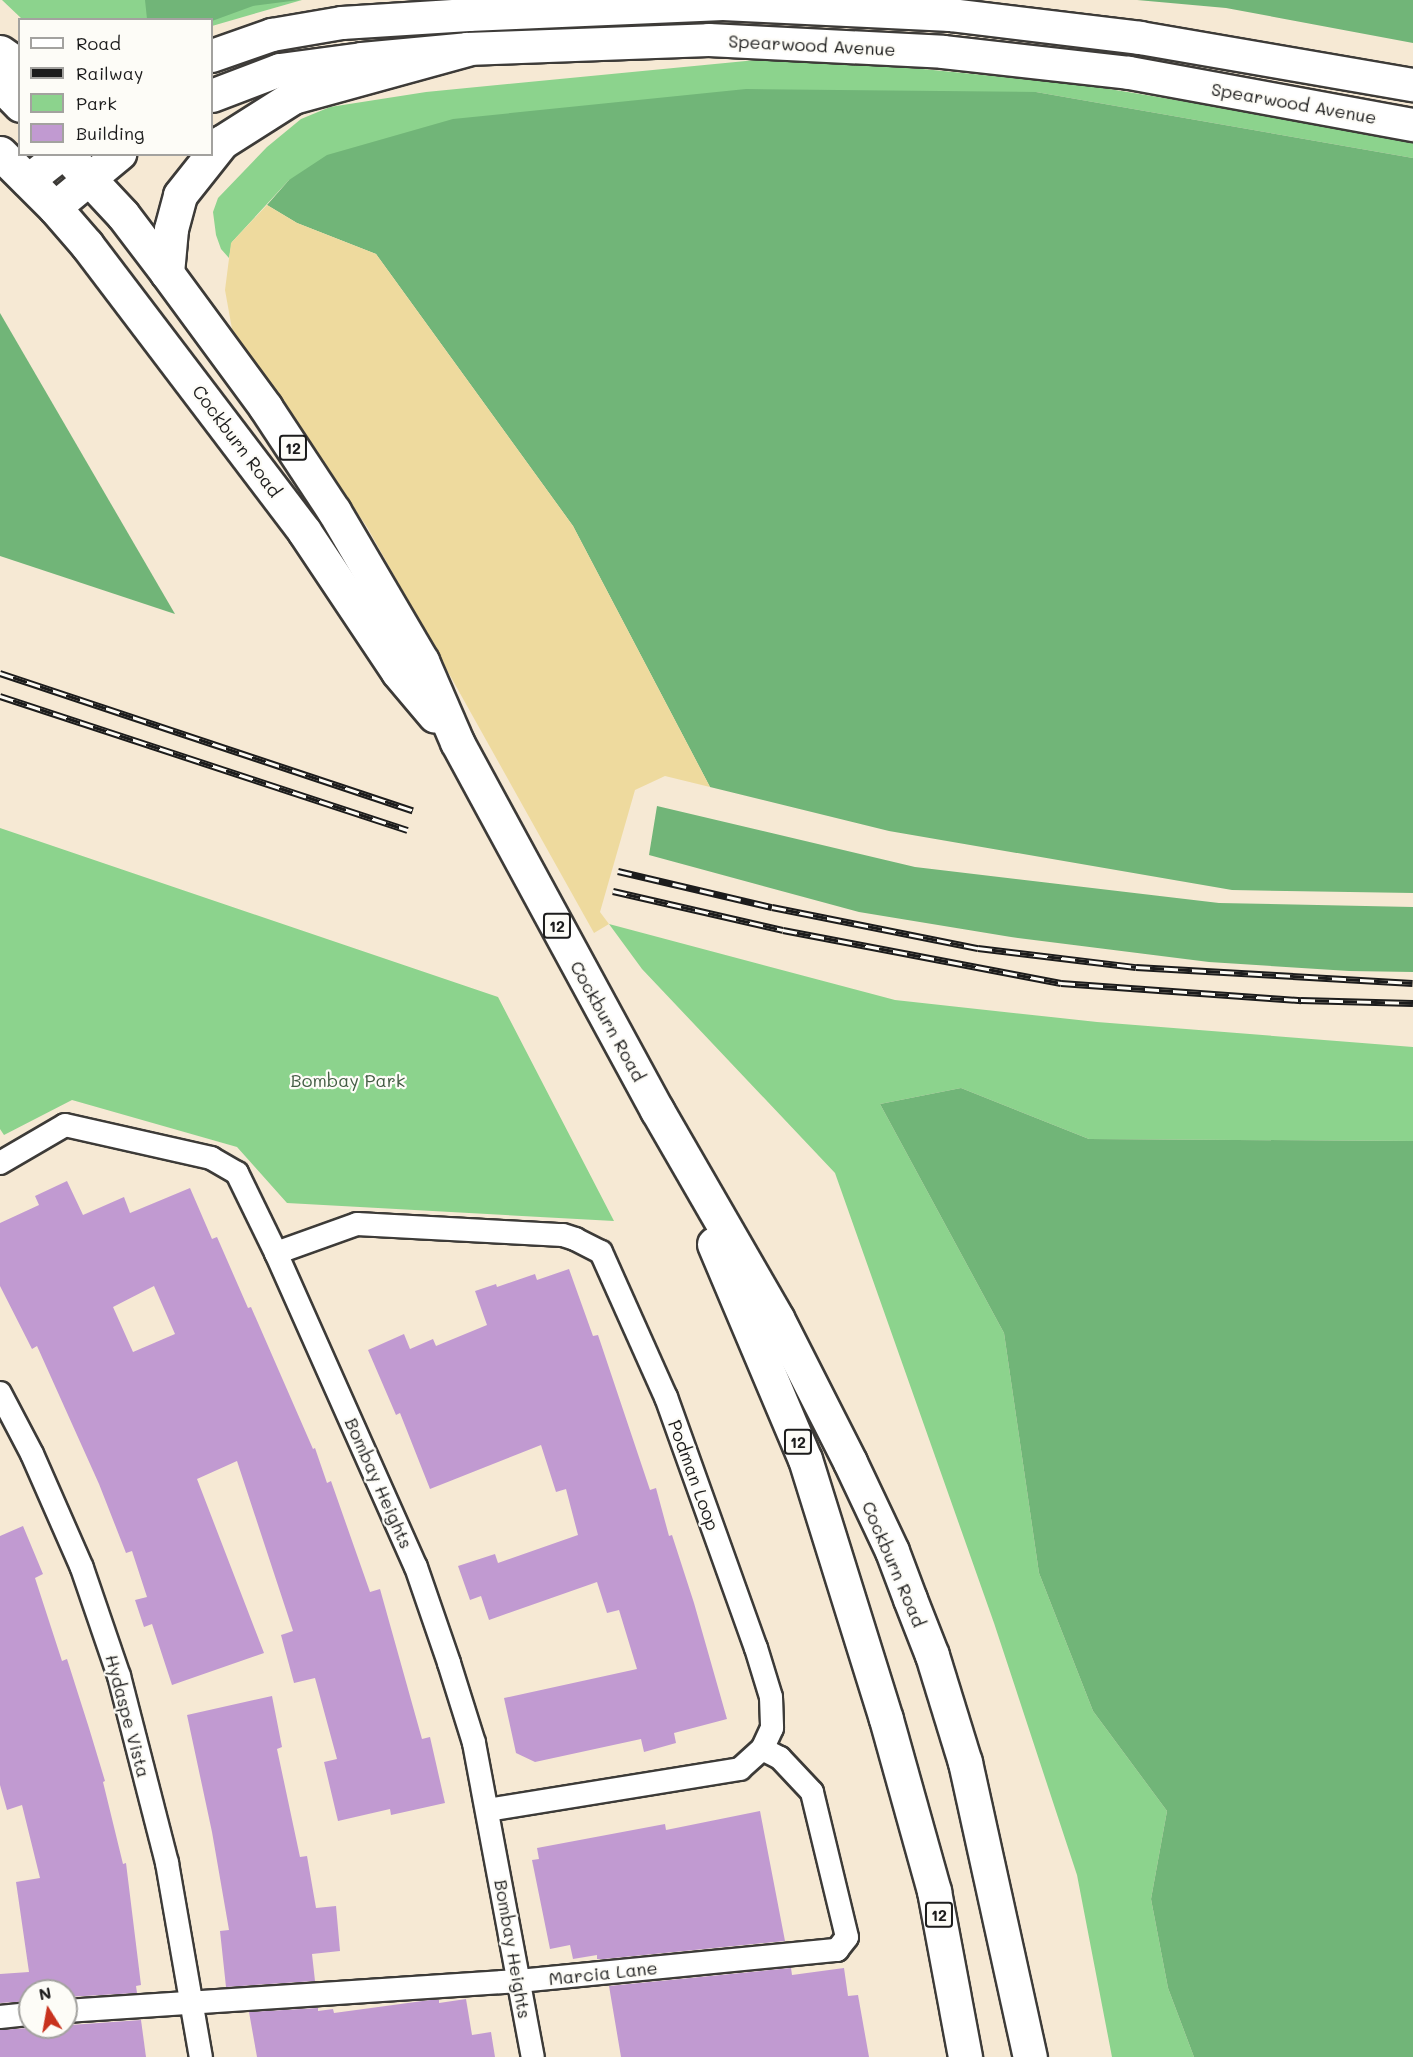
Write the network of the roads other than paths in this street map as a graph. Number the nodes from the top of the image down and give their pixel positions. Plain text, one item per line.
1 (467, 49) junction
2 (0, 52) edge
3 (213, 56) edge
4 (18, 65) edge
5 (0, 84) edge
6 (1413, 85) edge
7 (213, 96) edge
8 (18, 103) edge
9 (1413, 125) edge
10 (0, 153) edge
11 (213, 153) edge
12 (61, 156) edge
13 (66, 156) edge
14 (118, 156) edge
15 (211, 156) edge
16 (90, 179) junction
17 (28, 181) junction
18 (55, 208) junction
19 (167, 273) junction
20 (457, 742) junction
21 (657, 1110) junction
22 (0, 1163) edge
23 (276, 1253) junction
24 (0, 1393) edge
25 (762, 1749) junction
26 (488, 1810) junction
27 (519, 1981) junction
28 (193, 2002) junction
29 (78, 2011) edge
30 (18, 2015) edge
31 (0, 2017) edge
32 (961, 2053) edge
33 (201, 2057) edge
34 (533, 2057) edge
35 (1030, 2057) edge

1 - 7 main road, Spearwood Avenue
1 - 9 main road, Spearwood Avenue
1 - 11 main road
2 - 4 main road
3 - 6 main road, Spearwood Avenue
5 - 8 main road
10 - 17 main road, Cockburn Road / 12
12 - 17 main road
13 - 16 main road, Cockburn Road / 12
14 - 16 main road
15 - 19 main road
16 - 18 main road
16 - 19 main road, Cockburn Road / 12
17 - 18 main road, Cockburn Road / 12
18 - 20 main road, Cockburn Road / 12
19 - 20 main road, Cockburn Road / 12
20 - 21 main road, Cockburn Road / 12
21 - 32 main road, Cockburn Road / 12
21 - 35 main road, Cockburn Road / 12
22 - 23 street, Bombay Heights
23 - 25 street, Podman Loop
23 - 26 street, Bombay Heights
24 - 28 street, Hydaspe Vista
25 - 26 street
25 - 27 street, Marcia Lane
26 - 27 street, Bombay Heights
27 - 28 street, Marcia Lane
27 - 34 street, Bombay Heights
28 - 29 street, Marcia Lane
28 - 33 street, Hydaspe Vista
30 - 31 street

